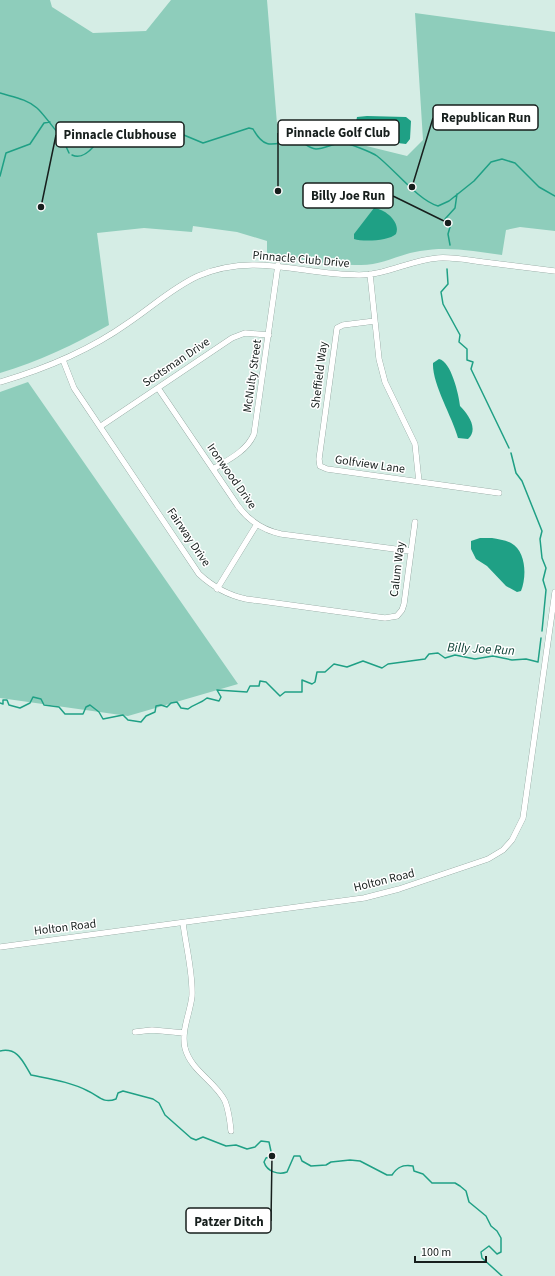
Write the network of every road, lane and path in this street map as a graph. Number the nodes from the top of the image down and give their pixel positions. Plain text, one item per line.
1 (278, 266) junction
2 (555, 272) edge
3 (370, 274) junction
4 (375, 321) junction
5 (269, 336) junction
6 (63, 360) junction
7 (0, 382) edge
8 (158, 388) junction
9 (101, 426) junction
10 (320, 464) joint
11 (213, 469) junction
12 (419, 482) junction
13 (499, 493) dead end
14 (415, 522) dead end
15 (257, 524) junction
16 (410, 551) junction
17 (217, 589) junction
18 (555, 592) edge
19 (397, 616) joint
20 (183, 923) junction
21 (0, 946) edge
22 (135, 1032) dead end
23 (184, 1033) junction
24 (231, 1131) dead end

1 - 3 street, Pinnacle Club Drive
1 - 5 street, McNulty Street
1 - 6 street, Pinnacle Club Drive
2 - 3 street, Pinnacle Club Drive
3 - 4 street
4 - 10 street, Sheffield Way
4 - 12 street
5 - 8 street, Scotsman Drive
5 - 11 street, McNulty Street
6 - 7 street, Pinnacle Club Drive
6 - 9 street, Fairway Drive
8 - 9 street, Scotsman Drive
8 - 11 street, Ironwood Drive
9 - 17 street, Fairway Drive
10 - 12 street, Golfview Lane
11 - 15 street, Ironwood Drive
12 - 13 street, Golfview Lane
14 - 16 street, Calum Way
15 - 16 street, Ironwood Drive
15 - 17 street
16 - 19 street, Calum Way
17 - 19 street, Fairway Drive
18 - 20 street, Holton Road
20 - 21 street, Holton Road
20 - 23 street
22 - 23 street
23 - 24 street

